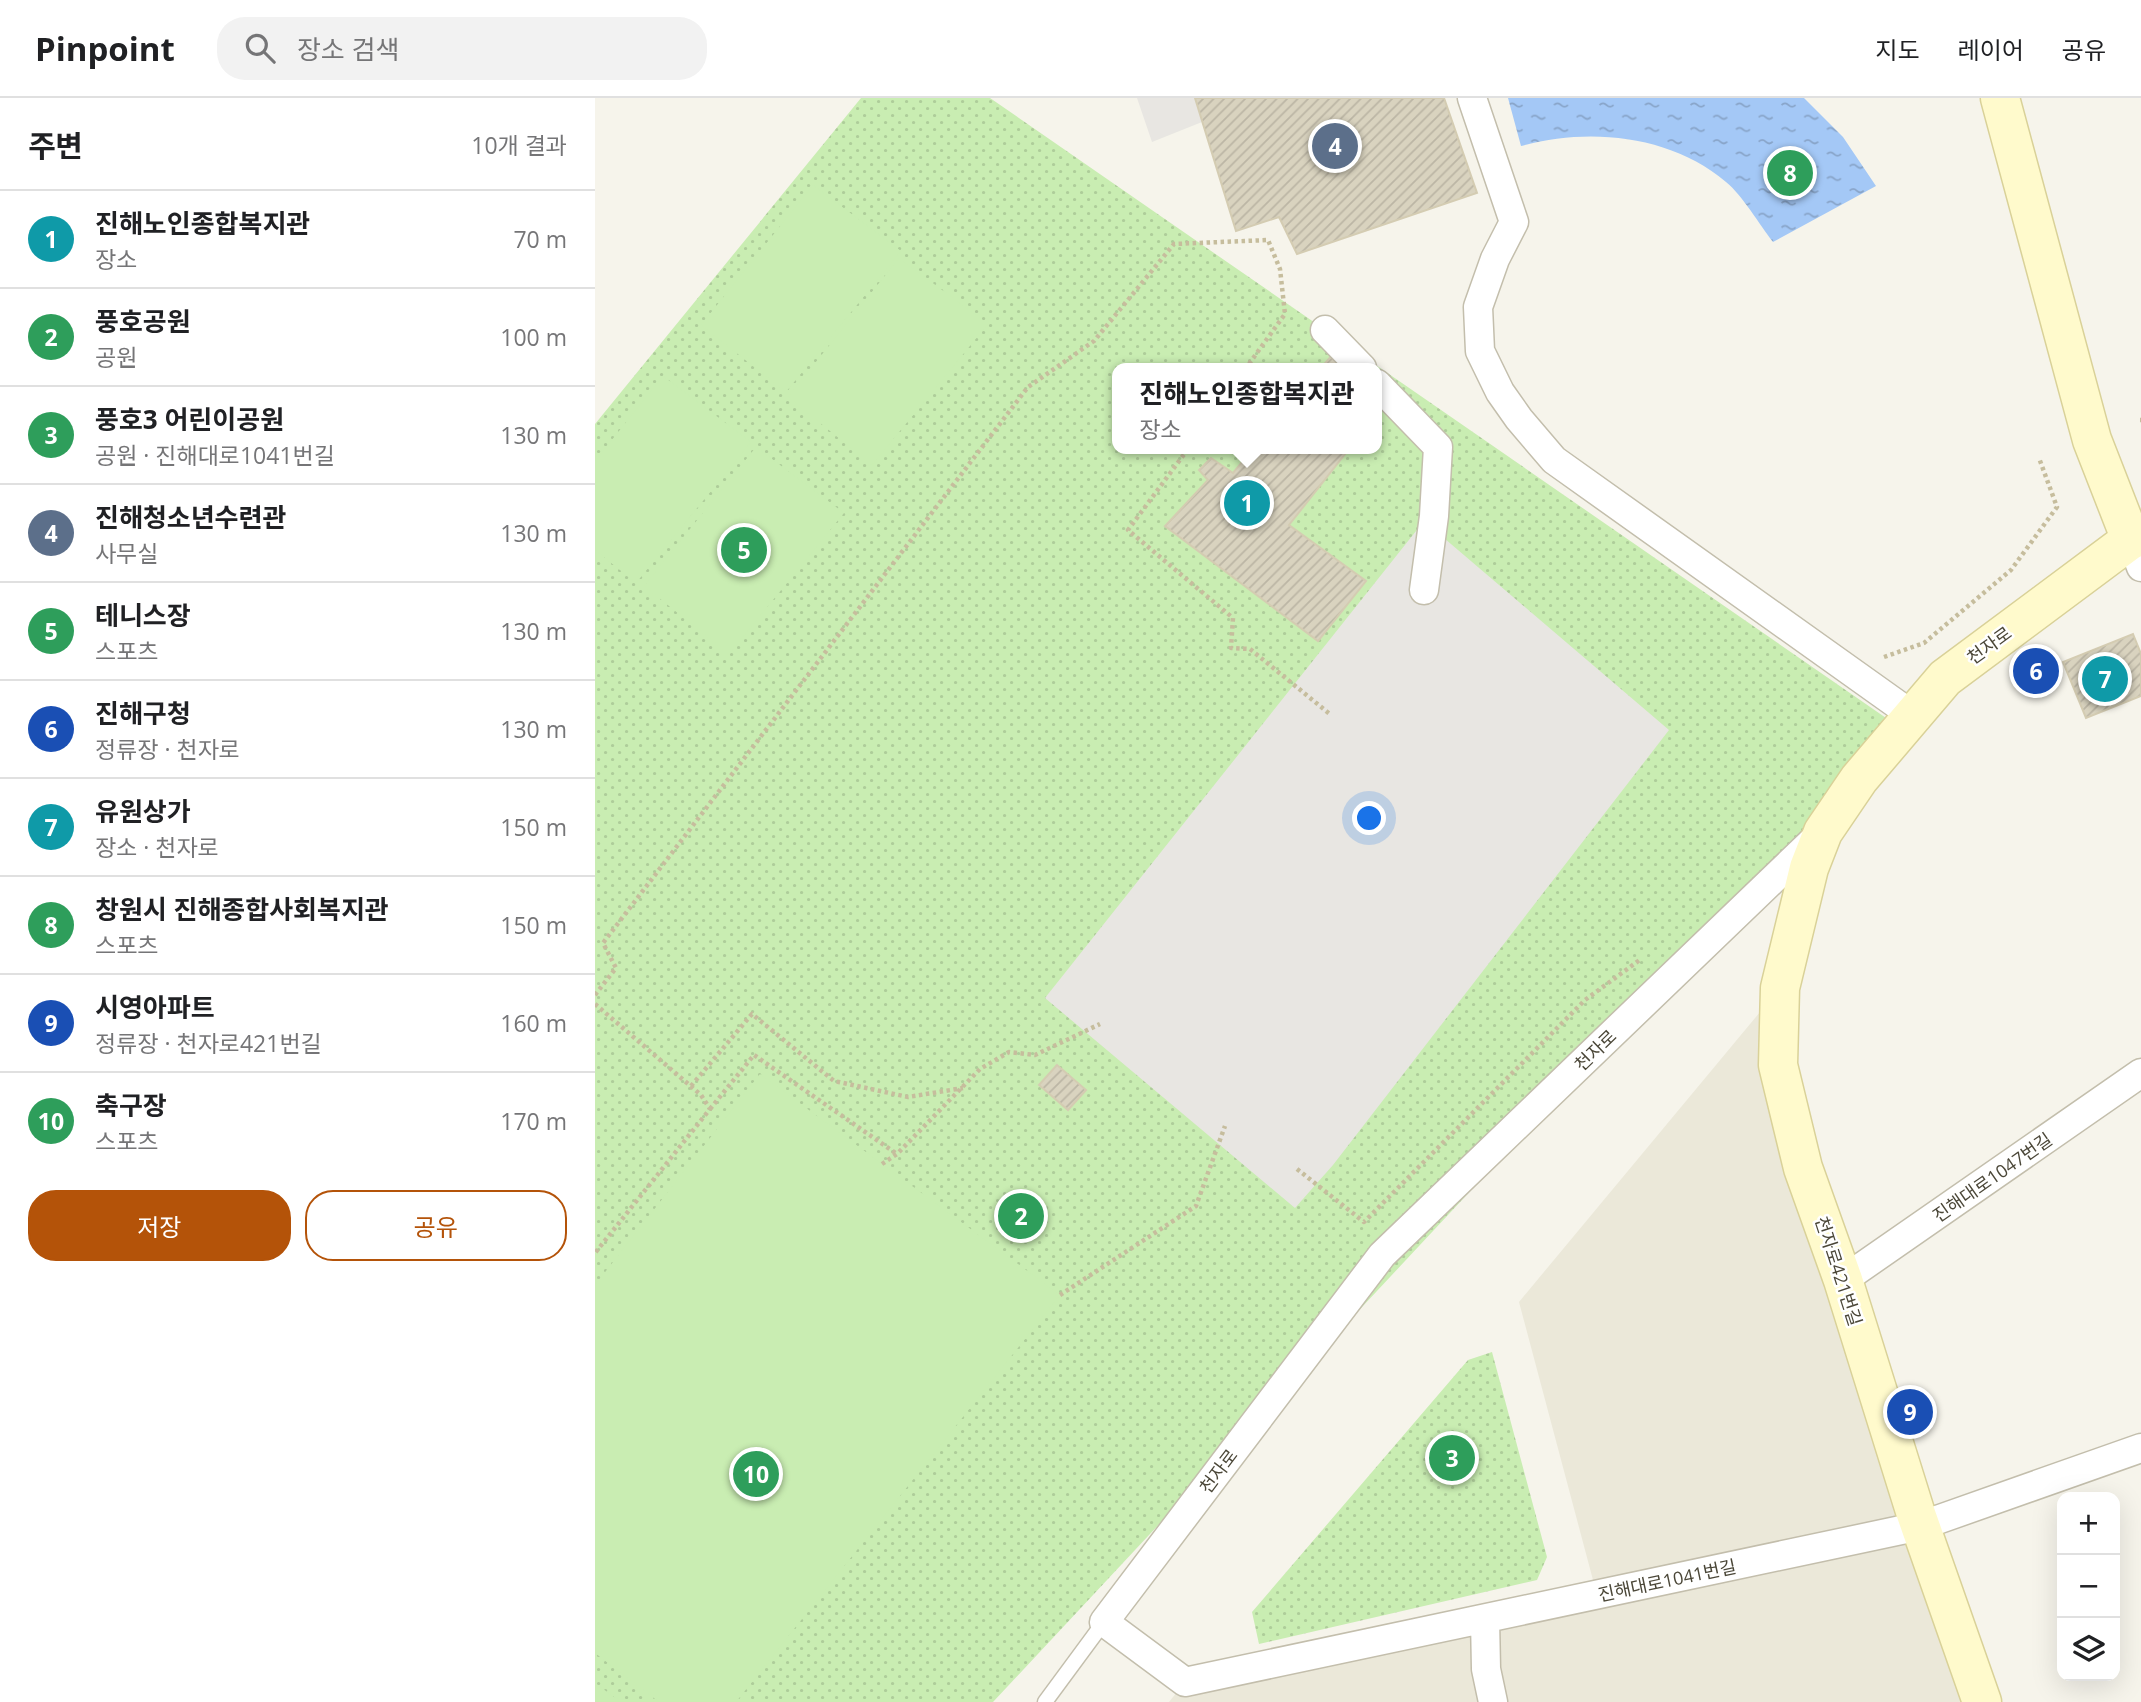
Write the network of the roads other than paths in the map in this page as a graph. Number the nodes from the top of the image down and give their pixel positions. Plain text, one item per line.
1 (1472, 98) edge
2 (2000, 98) edge
3 (1325, 330) dead end
4 (1357, 363) edge
5 (1382, 389) edge
6 (2138, 547) edge
7 (1424, 590) dead end
8 (1912, 715) junction
9 (1823, 832) junction
10 (2141, 1073) edge
11 (1843, 1280) junction
12 (2141, 1448) edge
13 (1920, 1526) junction
14 (1485, 1619) junction
15 (1104, 1622) junction
16 (1045, 1702) edge
17 (1493, 1702) edge
18 (1982, 1702) edge

1 - 8 street
2 - 6 main road
3 - 4 street
5 - 7 street
6 - 8 main road, 천자로
8 - 9 main road, 천자로
9 - 11 main road, 천자로421번길
9 - 15 street, 천자로
10 - 11 street, 진해대로1047번길
11 - 13 main road, 천자로421번길
12 - 13 street, 진해대로1041번길
13 - 14 street, 진해대로1041번길
13 - 18 main road, 천자로421번길
14 - 15 street, 진해대로1041번길
14 - 17 street
15 - 16 lane

